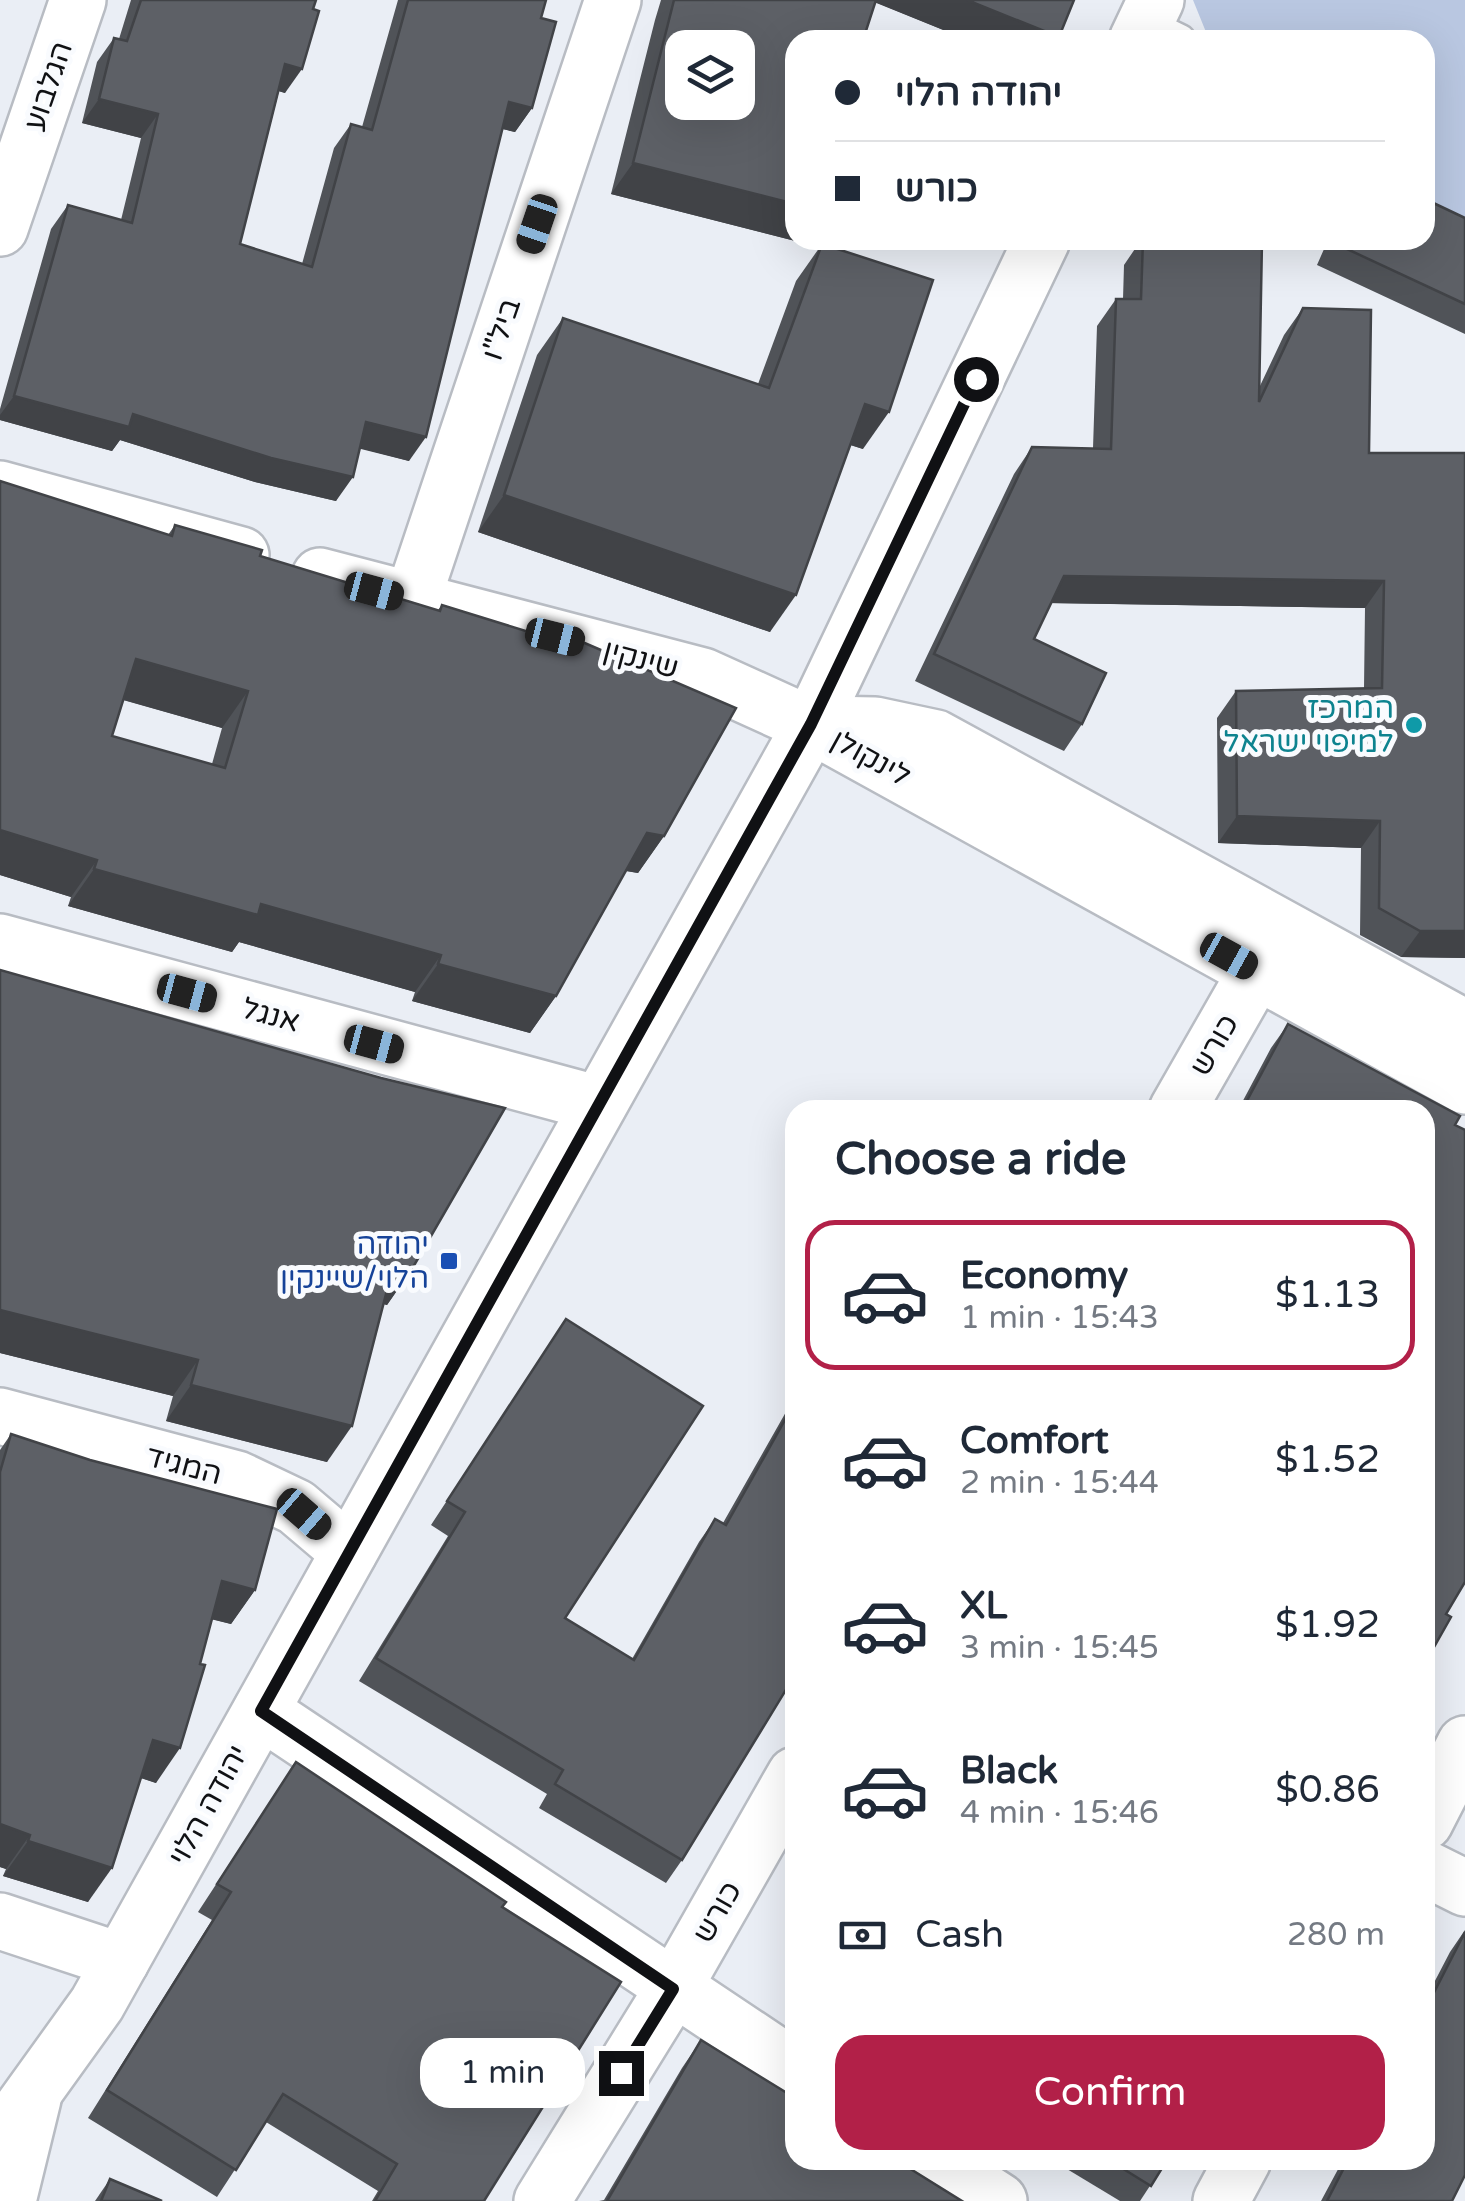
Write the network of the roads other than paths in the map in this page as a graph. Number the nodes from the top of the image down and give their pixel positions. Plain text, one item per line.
1 (78, 0) edge
2 (614, 0) edge
3 (0, 228) edge
4 (1037, 250) edge
5 (0, 489) edge
6 (412, 602) junction
7 (811, 724) junction
8 (0, 942) edge
9 (1269, 949) junction
10 (1465, 1028) edge
11 (1465, 1086) edge
12 (1183, 1100) edge
13 (599, 1104) junction
14 (0, 1416) edge
15 (349, 1552) junction
16 (261, 1711) junction
17 (1465, 1744) edge
18 (785, 1793) edge
19 (1435, 1802) edge
20 (1435, 1873) edge
21 (1465, 1888) edge
22 (0, 1921) edge
23 (121, 1961) junction
24 (673, 1989) junction
25 (785, 2062) edge
26 (16, 2119) edge
27 (951, 2170) edge
28 (1238, 2170) edge
29 (8, 2201) edge
30 (542, 2201) edge
31 (999, 2201) edge
32 (1221, 2201) edge

1 - 3 street, הגלבוע
2 - 6 street, ביל"ו
4 - 7 street, יהודה הלוי
5 - 6 street, שינקין
6 - 7 street, שינקין
7 - 9 street, לינקולן
7 - 13 street, יהודה הלוי
8 - 13 street, אנגל
9 - 10 street, לינקולן
9 - 11 street, לינקולן
9 - 12 street, כורש
13 - 15 street, יהודה הלוי
14 - 15 street, המגיד
15 - 16 street, יהודה הלוי
16 - 23 street, יהודה הלוי
16 - 24 street
17 - 19 street
18 - 24 street, כורש
20 - 21 street
22 - 23 street
23 - 26 street, יהודה הלוי
24 - 25 street
24 - 30 street, כורש
26 - 29 street
27 - 31 street
28 - 32 street

